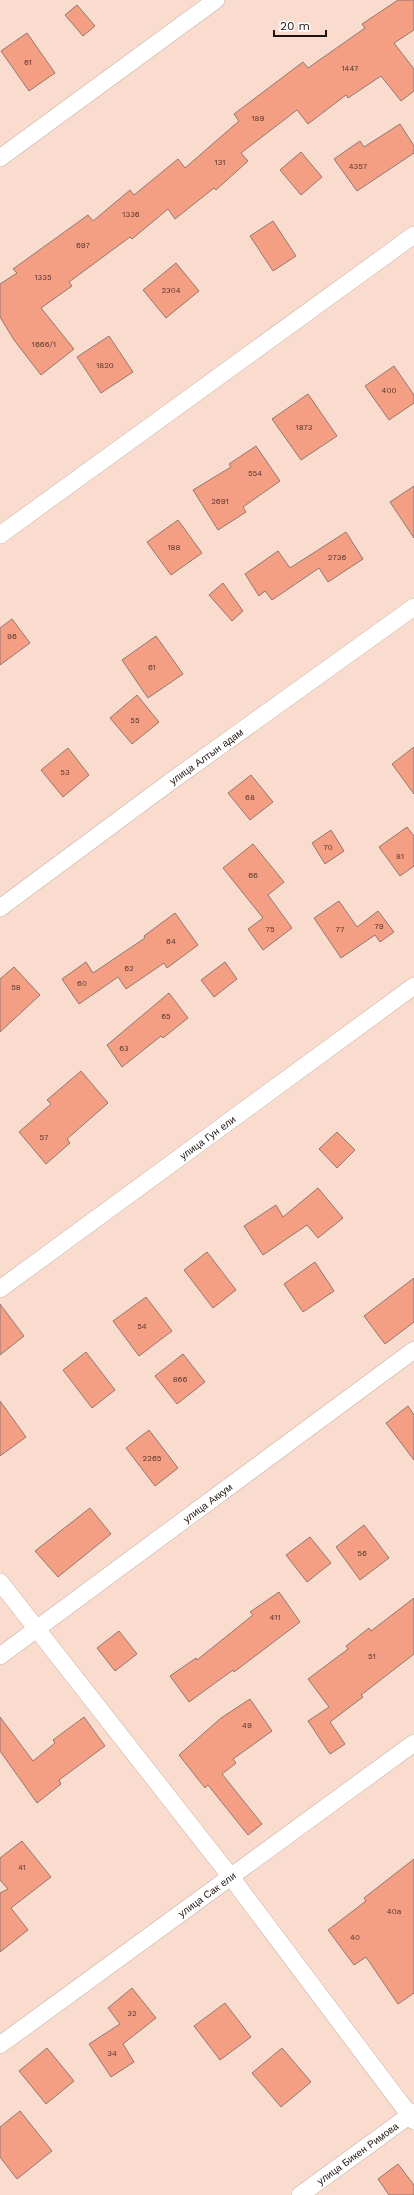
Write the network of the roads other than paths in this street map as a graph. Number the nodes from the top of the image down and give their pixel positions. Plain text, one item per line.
1 (216, 0) edge
2 (0, 158) edge
3 (414, 235) edge
4 (0, 535) edge
5 (414, 607) edge
6 (0, 908) edge
7 (414, 986) edge
8 (0, 1289) edge
9 (414, 1350) edge
10 (0, 1582) edge
11 (38, 1628) junction
12 (0, 1656) edge
13 (414, 1742) edge
14 (231, 1877) junction
15 (0, 2045) edge
16 (412, 2116) edge
17 (300, 2195) edge

1 - 2 street
3 - 4 street
5 - 6 street, улица Алтын адам
7 - 8 street, улица Гун ели
9 - 11 street, улица Аккум
10 - 11 street
11 - 12 street, улица Аккум
11 - 14 street
13 - 14 street, улица Сак ели
14 - 15 street, улица Сак ели
14 - 16 street
16 - 17 street, улица Бикен Римова

